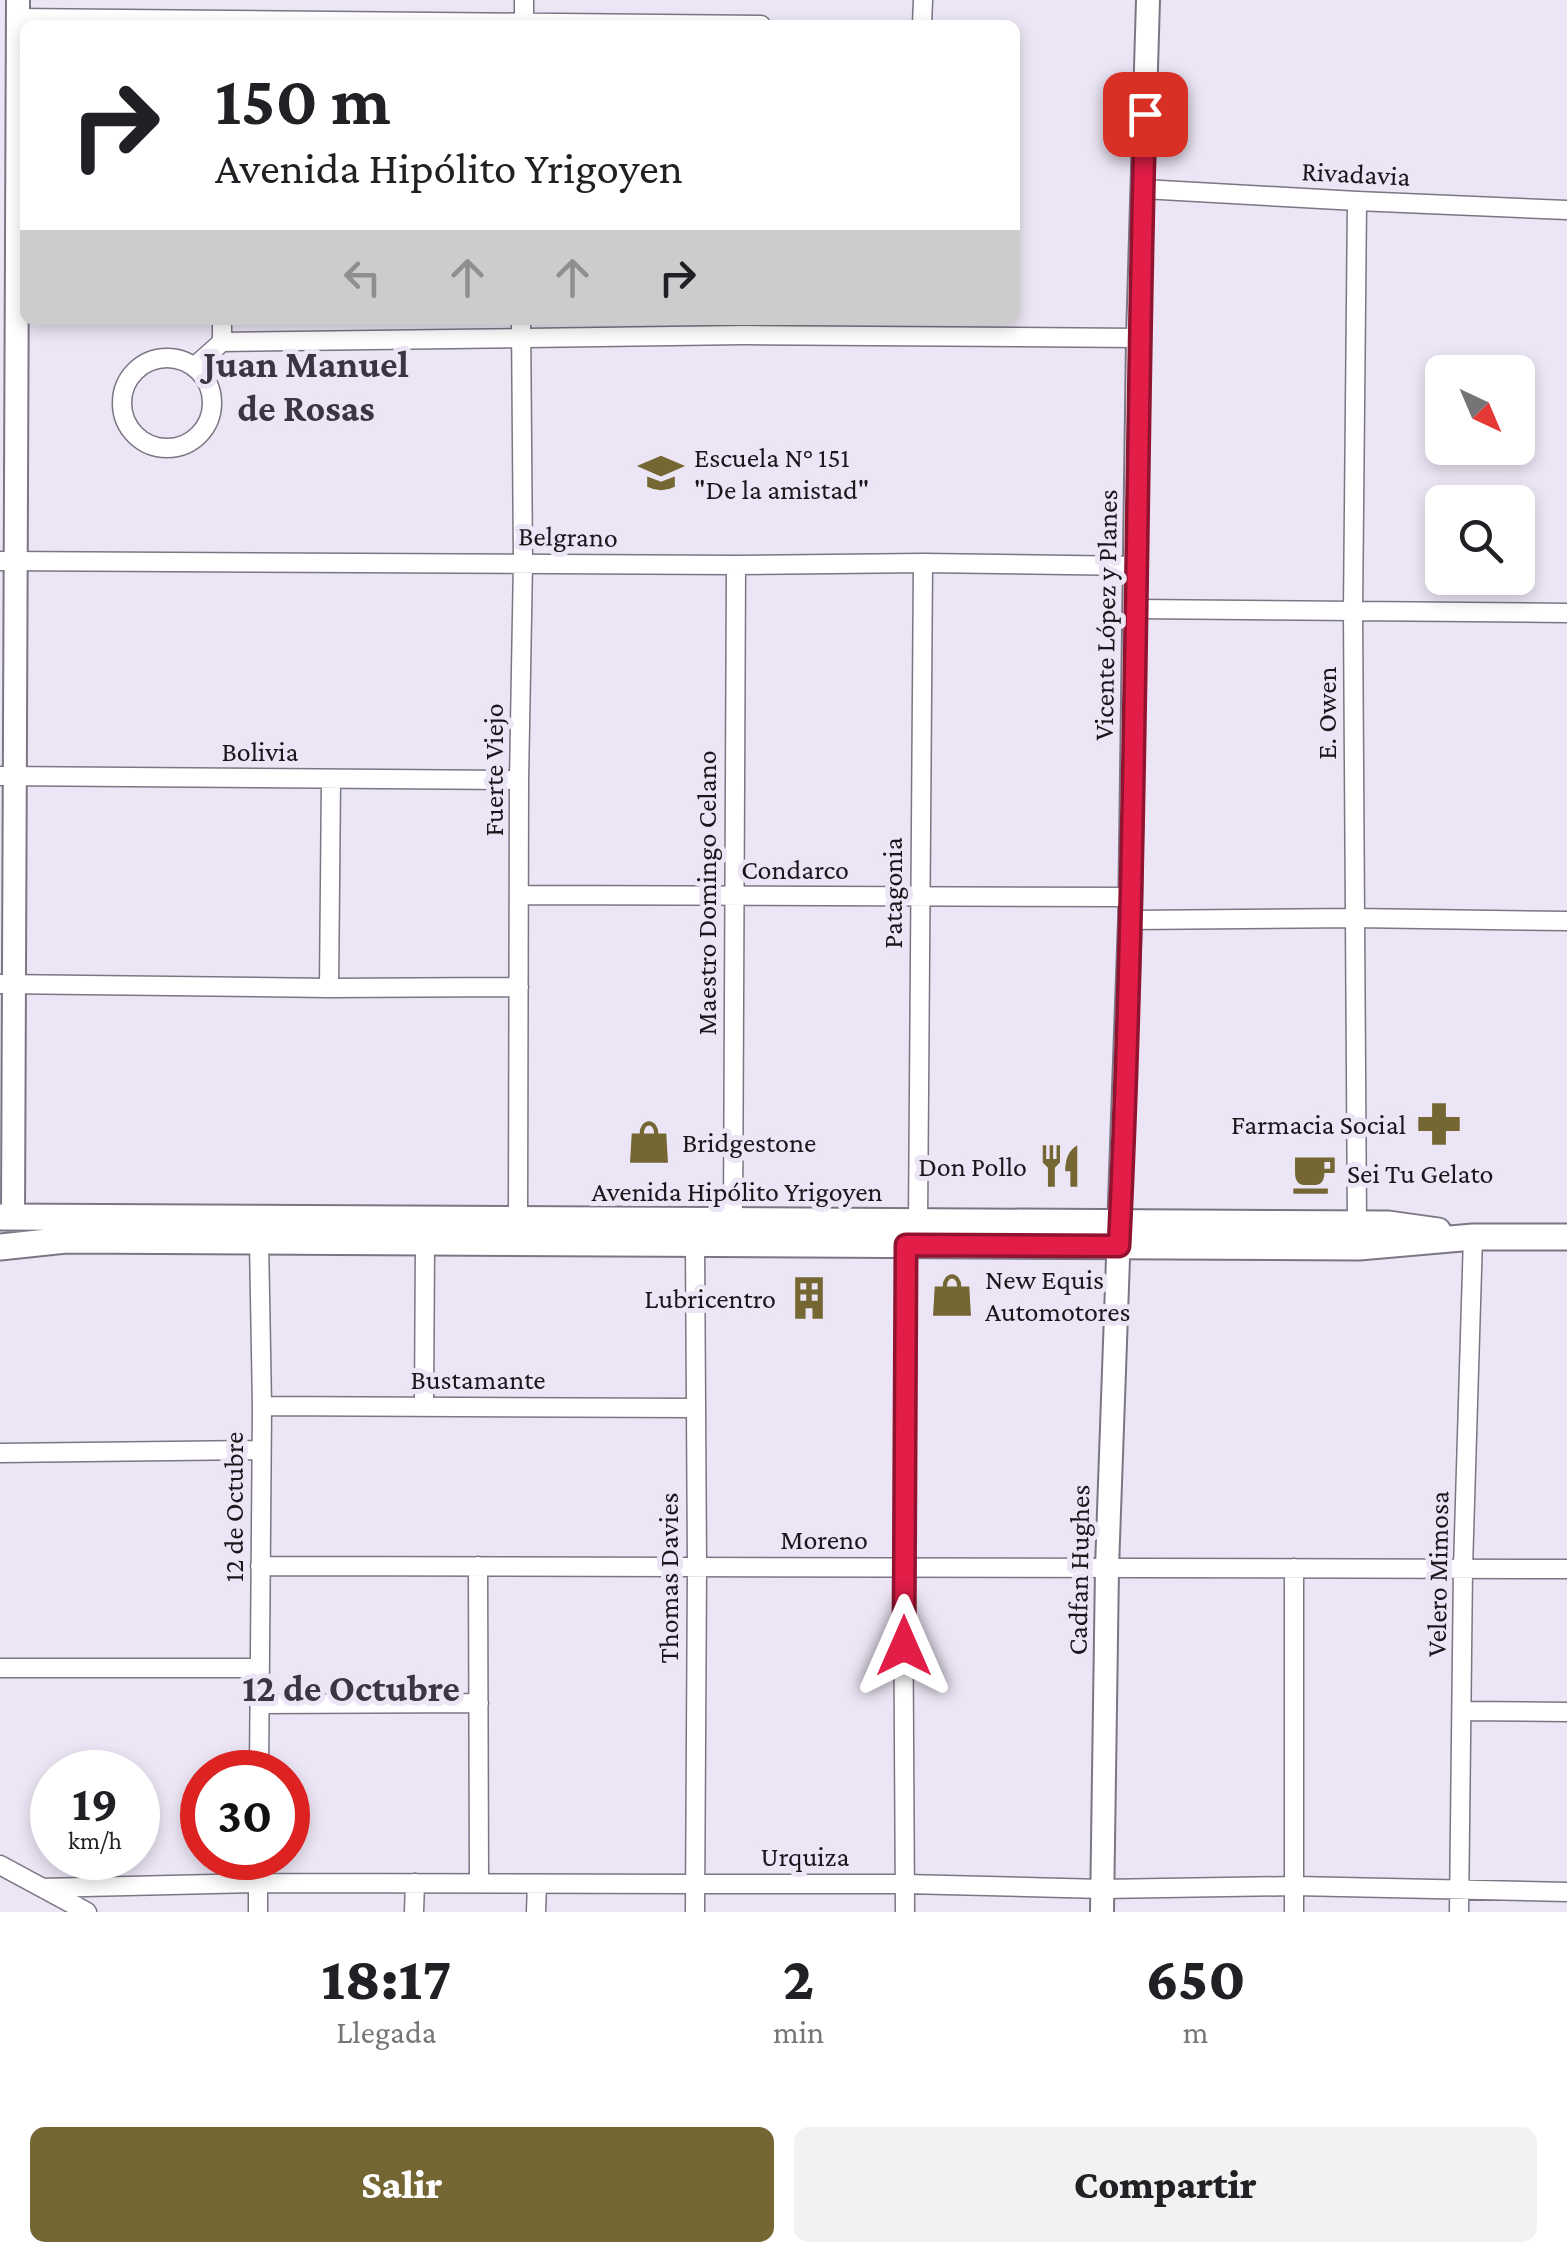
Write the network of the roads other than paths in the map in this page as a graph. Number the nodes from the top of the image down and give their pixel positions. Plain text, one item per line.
1 (1148, 0) edge
2 (18, 9) edge
3 (179, 20) edge
4 (1143, 189) junction
5 (1357, 202) junction
6 (1567, 210) edge
7 (222, 325) edge
8 (920, 328) edge
9 (521, 329) edge
10 (1138, 338) junction
11 (8, 341) edge
12 (222, 342) junction
13 (195, 366) junction
14 (7, 561) edge
15 (523, 562) junction
16 (923, 563) junction
17 (736, 565) junction
18 (1136, 566) junction
19 (1136, 609) junction
20 (1353, 611) junction
21 (1567, 612) edge
22 (7, 776) edge
23 (331, 778) junction
24 (519, 780) junction
25 (520, 895) junction
26 (733, 896) junction
27 (919, 897) junction
28 (1130, 908) junction
29 (1354, 918) junction
30 (1567, 921) edge
31 (6, 984) edge
32 (519, 986) junction
33 (330, 988) junction
34 (518, 1220) junction
35 (4, 1221) edge
36 (733, 1221) junction
37 (1358, 1224) junction
38 (1120, 1233) junction
39 (912, 1234) junction
40 (1473, 1237) junction
41 (1567, 1238) edge
42 (66, 1240) junction
43 (259, 1241) junction
44 (425, 1242) junction
45 (695, 1244) junction
46 (0, 1246) edge
47 (262, 1406) junction
48 (424, 1406) junction
49 (695, 1408) junction
50 (261, 1450) junction
51 (0, 1453) edge
52 (260, 1566) junction
53 (478, 1566) junction
54 (697, 1567) junction
55 (903, 1567) junction
56 (1107, 1568) junction
57 (1294, 1568) junction
58 (1463, 1568) junction
59 (1567, 1569) edge
60 (0, 1668) edge
61 (260, 1668) junction
62 (478, 1703) junction
63 (259, 1704) junction
64 (1462, 1710) junction
65 (1567, 1712) edge
66 (259, 1750) edge
67 (0, 1865) edge
68 (258, 1883) junction
69 (415, 1883) junction
70 (479, 1883) junction
71 (536, 1884) junction
72 (694, 1884) junction
73 (905, 1884) junction
74 (1294, 1886) junction
75 (42, 1888) junction
76 (1459, 1891) junction
77 (1567, 1892) edge
78 (1102, 1900) edge
79 (87, 1912) edge
80 (258, 1912) edge
81 (414, 1912) edge
82 (536, 1912) edge
83 (694, 1912) edge
84 (905, 1912) edge
85 (1294, 1912) edge
86 (1459, 1912) edge

1 - 4 street, Vicente López y Planes
2 - 3 street
2 - 11 street
4 - 5 street, Rivadavia
4 - 10 street, Vicente López y Planes
5 - 6 street, Rivadavia
5 - 20 street, E. Owen
7 - 12 street
8 - 9 street
8 - 10 street
9 - 12 street
9 - 15 street, Fuerte Viejo
10 - 18 street, Vicente López y Planes
11 - 14 street
12 - 13 street
13 - 13 street
14 - 15 street, Belgrano
14 - 22 street
15 - 17 street, Belgrano
15 - 24 street, Fuerte Viejo
16 - 17 street, Belgrano
16 - 18 street, Belgrano
16 - 27 street, Patagonia
17 - 26 street, Maestro Domingo Celano
18 - 19 street, Vicente López y Planes
19 - 20 street
19 - 28 street, Vicente López y Planes
20 - 21 street
20 - 29 street, E. Owen
22 - 23 street, Bolivia
22 - 31 street
23 - 24 street, Bolivia
23 - 33 street
24 - 25 street, Fuerte Viejo
25 - 26 street, Condarco
25 - 32 street, Fuerte Viejo
26 - 27 street, Condarco
26 - 36 street, Maestro Domingo Celano
27 - 28 street, Condarco
27 - 39 street, Patagonia
28 - 29 street, Condarco
28 - 38 street, Vicente López y Planes
29 - 30 street, Condarco
29 - 37 street, E. Owen
31 - 33 street
31 - 35 street
32 - 33 street
32 - 34 street, Fuerte Viejo
34 - 35 main road, Avenida Hipólito Yrigoyen
34 - 36 main road, Avenida Hipólito Yrigoyen
35 - 42 main road
36 - 39 main road, Avenida Hipólito Yrigoyen
37 - 38 main road, Avenida Hipólito Yrigoyen
37 - 40 main road, Avenida Hipólito Yrigoyen
38 - 39 main road, Avenida Hipólito Yrigoyen
38 - 40 main road, Avenida Hipólito Yrigoyen
38 - 56 street, Cadfan Hughes
39 - 45 main road, Avenida Hipólito Yrigoyen
39 - 55 street, Patagonia
40 - 41 main road, Avenida Hipólito Yrigoyen
40 - 58 street, Velero Mimosa
42 - 43 main road, Avenida Hipólito Yrigoyen
42 - 46 main road, Avenida Hipólito Yrigoyen
43 - 44 main road, Avenida Hipólito Yrigoyen
43 - 47 street, 12 de Octubre
44 - 45 main road, Avenida Hipólito Yrigoyen
44 - 48 street
45 - 49 street, Thomas Davies
47 - 48 street, Bustamante
47 - 50 street, 12 de Octubre
48 - 49 street, Bustamante
49 - 54 street, Thomas Davies
50 - 51 street
50 - 52 street, 12 de Octubre
52 - 53 street, Moreno
52 - 61 street, 12 de Octubre
53 - 54 street, Moreno
53 - 62 street
54 - 55 street, Moreno
54 - 72 street, Thomas Davies
55 - 56 street, Moreno
55 - 73 street, Patagonia
56 - 57 street, Moreno
56 - 78 street, Cadfan Hughes
57 - 58 street, Moreno
57 - 74 street
58 - 59 street, Moreno
58 - 64 street, Velero Mimosa
60 - 61 street
61 - 63 street, 12 de Octubre
62 - 63 street
62 - 70 street
63 - 66 street, 12 de Octubre
64 - 65 street
64 - 76 street, Velero Mimosa
67 - 75 street
68 - 69 street, Urquiza
68 - 75 street, Urquiza
68 - 80 street
69 - 70 street, Urquiza
69 - 81 street
70 - 71 street, Urquiza
71 - 72 street, Urquiza
71 - 82 street
72 - 73 street, Urquiza
72 - 83 street, Thomas Davies
73 - 78 street, Urquiza
73 - 84 street, Patagonia
74 - 76 street, Urquiza
74 - 78 street, Urquiza
74 - 85 street
75 - 79 street
76 - 77 street, Urquiza
76 - 86 street, Velero Mimosa

